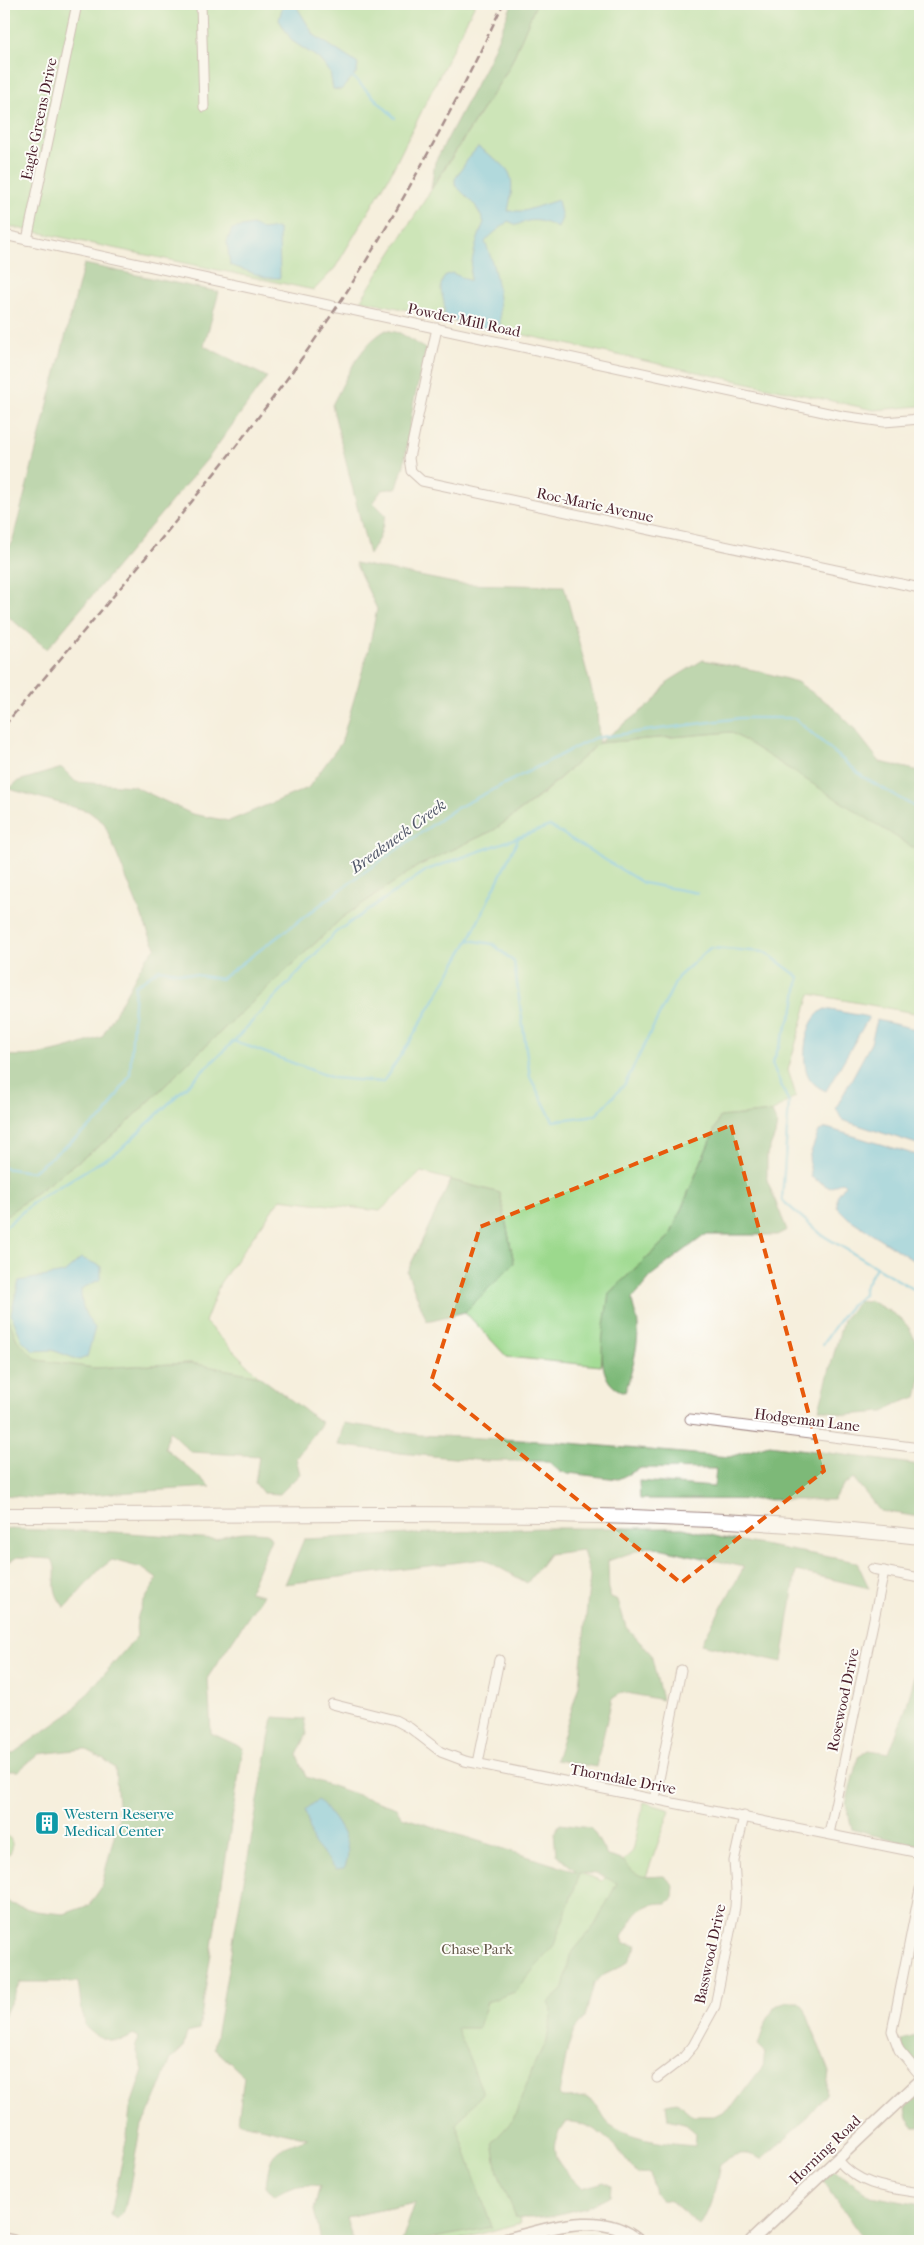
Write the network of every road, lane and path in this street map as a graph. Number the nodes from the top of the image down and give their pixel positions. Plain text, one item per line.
1 (77, 4) edge
2 (200, 4) edge
3 (204, 107) dead end
4 (4, 235) edge
5 (27, 240) junction
6 (437, 328) junction
7 (920, 419) edge
8 (920, 588) edge
9 (690, 1419) dead end
10 (920, 1448) edge
11 (4, 1515) edge
12 (920, 1537) edge
13 (872, 1569) dead end
14 (884, 1571) junction
15 (920, 1578) edge
16 (499, 1660) dead end
17 (682, 1670) dead end
18 (332, 1704) dead end
19 (478, 1763) junction
20 (655, 1799) junction
21 (744, 1816) junction
22 (829, 1834) junction
23 (920, 1853) edge
24 (920, 1889) edge
25 (920, 2075) edge
26 (657, 2078) dead end
27 (920, 2081) edge
28 (838, 2160) junction
29 (920, 2193) edge
30 (4, 2239) edge
31 (13, 2241) edge
32 (500, 2241) edge
33 (639, 2241) edge
34 (751, 2241) edge

1 - 5 street, Eagle Greens Drive
2 - 3 street
4 - 5 street, Powder Mill Road
5 - 6 street, Powder Mill Road
6 - 7 street, Powder Mill Road
6 - 8 street, Roc-Marie Avenue
9 - 10 street, Hodgeman Lane
11 - 12 main road
13 - 14 street
14 - 15 street
14 - 22 street, Rosewood Drive
16 - 19 street
17 - 20 street
18 - 19 street, Thorndale Drive
19 - 20 street, Thorndale Drive
20 - 21 street, Thorndale Drive
21 - 22 street, Thorndale Drive
21 - 26 street, Basswood Drive
22 - 23 street, Thorndale Drive
24 - 25 street
27 - 28 street, Horning Road
28 - 29 street
28 - 34 street, Horning Road
30 - 31 street
32 - 33 street

